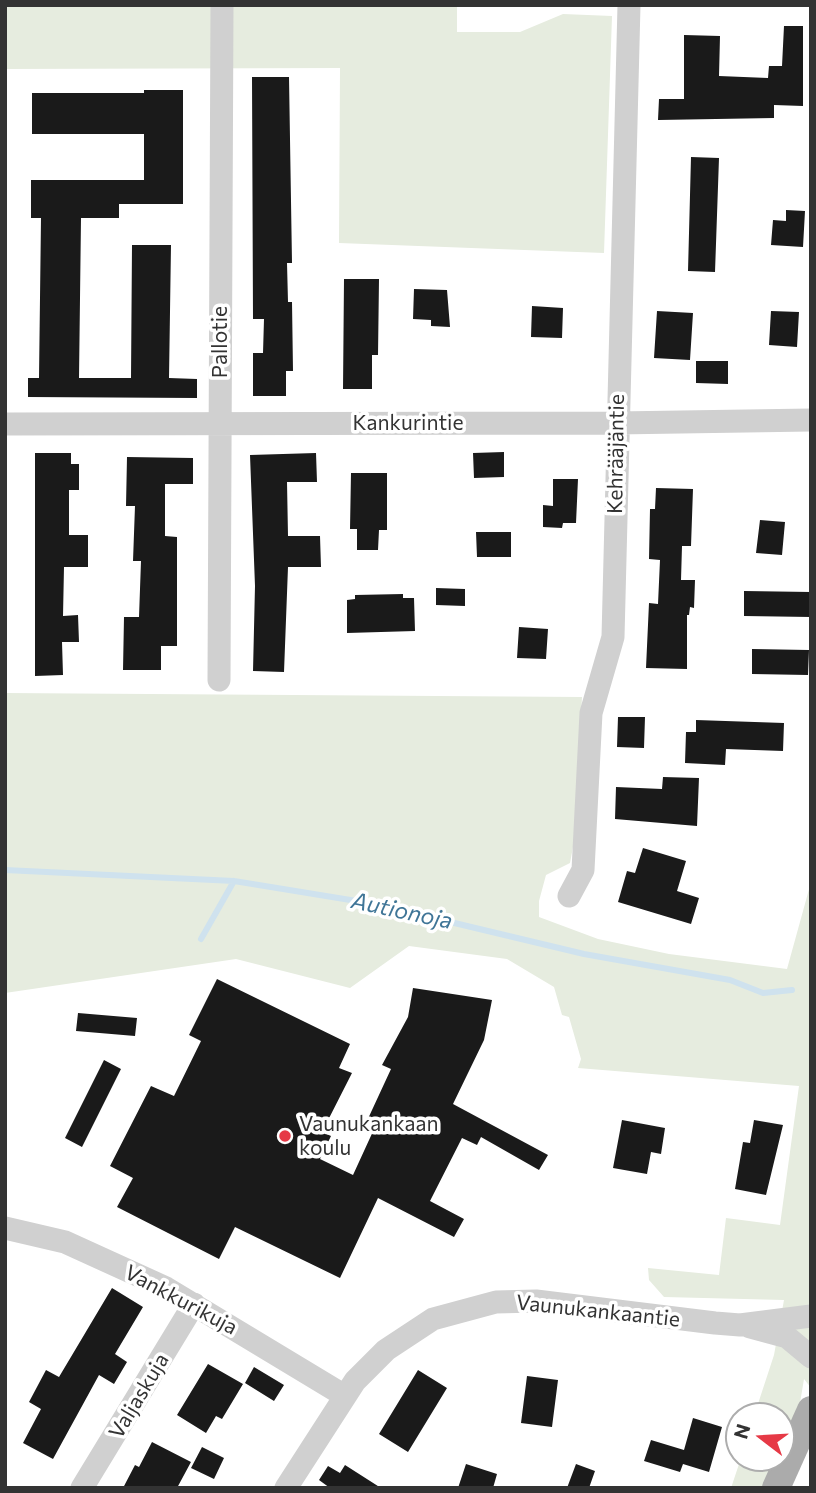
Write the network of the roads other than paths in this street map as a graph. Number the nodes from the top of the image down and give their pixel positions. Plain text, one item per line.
1 (222, 5) edge
2 (629, 5) edge
3 (811, 419) edge
4 (220, 423) junction
5 (616, 423) junction
6 (5, 424) edge
7 (219, 680) dead end
8 (569, 896) dead end
9 (5, 1228) edge
10 (194, 1304) junction
11 (811, 1316) edge
12 (740, 1325) junction
13 (811, 1357) edge
14 (345, 1396) junction
15 (811, 1410) edge
16 (811, 1459) edge
17 (82, 1488) edge
18 (286, 1488) edge
19 (776, 1488) edge
20 (793, 1488) edge

1 - 4 street, Pallotie
2 - 5 street, Kehrääjäntie
3 - 5 street, Kankurintie
4 - 5 street, Kankurintie
4 - 6 street, Kankurintie
4 - 7 street, Pallotie
5 - 8 street, Kehrääjäntie
9 - 10 street, Vankkurikuja
10 - 14 street, Vankkurikuja
10 - 17 street, Valjaskuja
11 - 12 street, Vaunukankaantie
12 - 13 street, Vaunukankaantie
12 - 14 street, Vaunukankaantie
14 - 18 street, Vaunukankaantie
15 - 19 main road
16 - 20 main road

